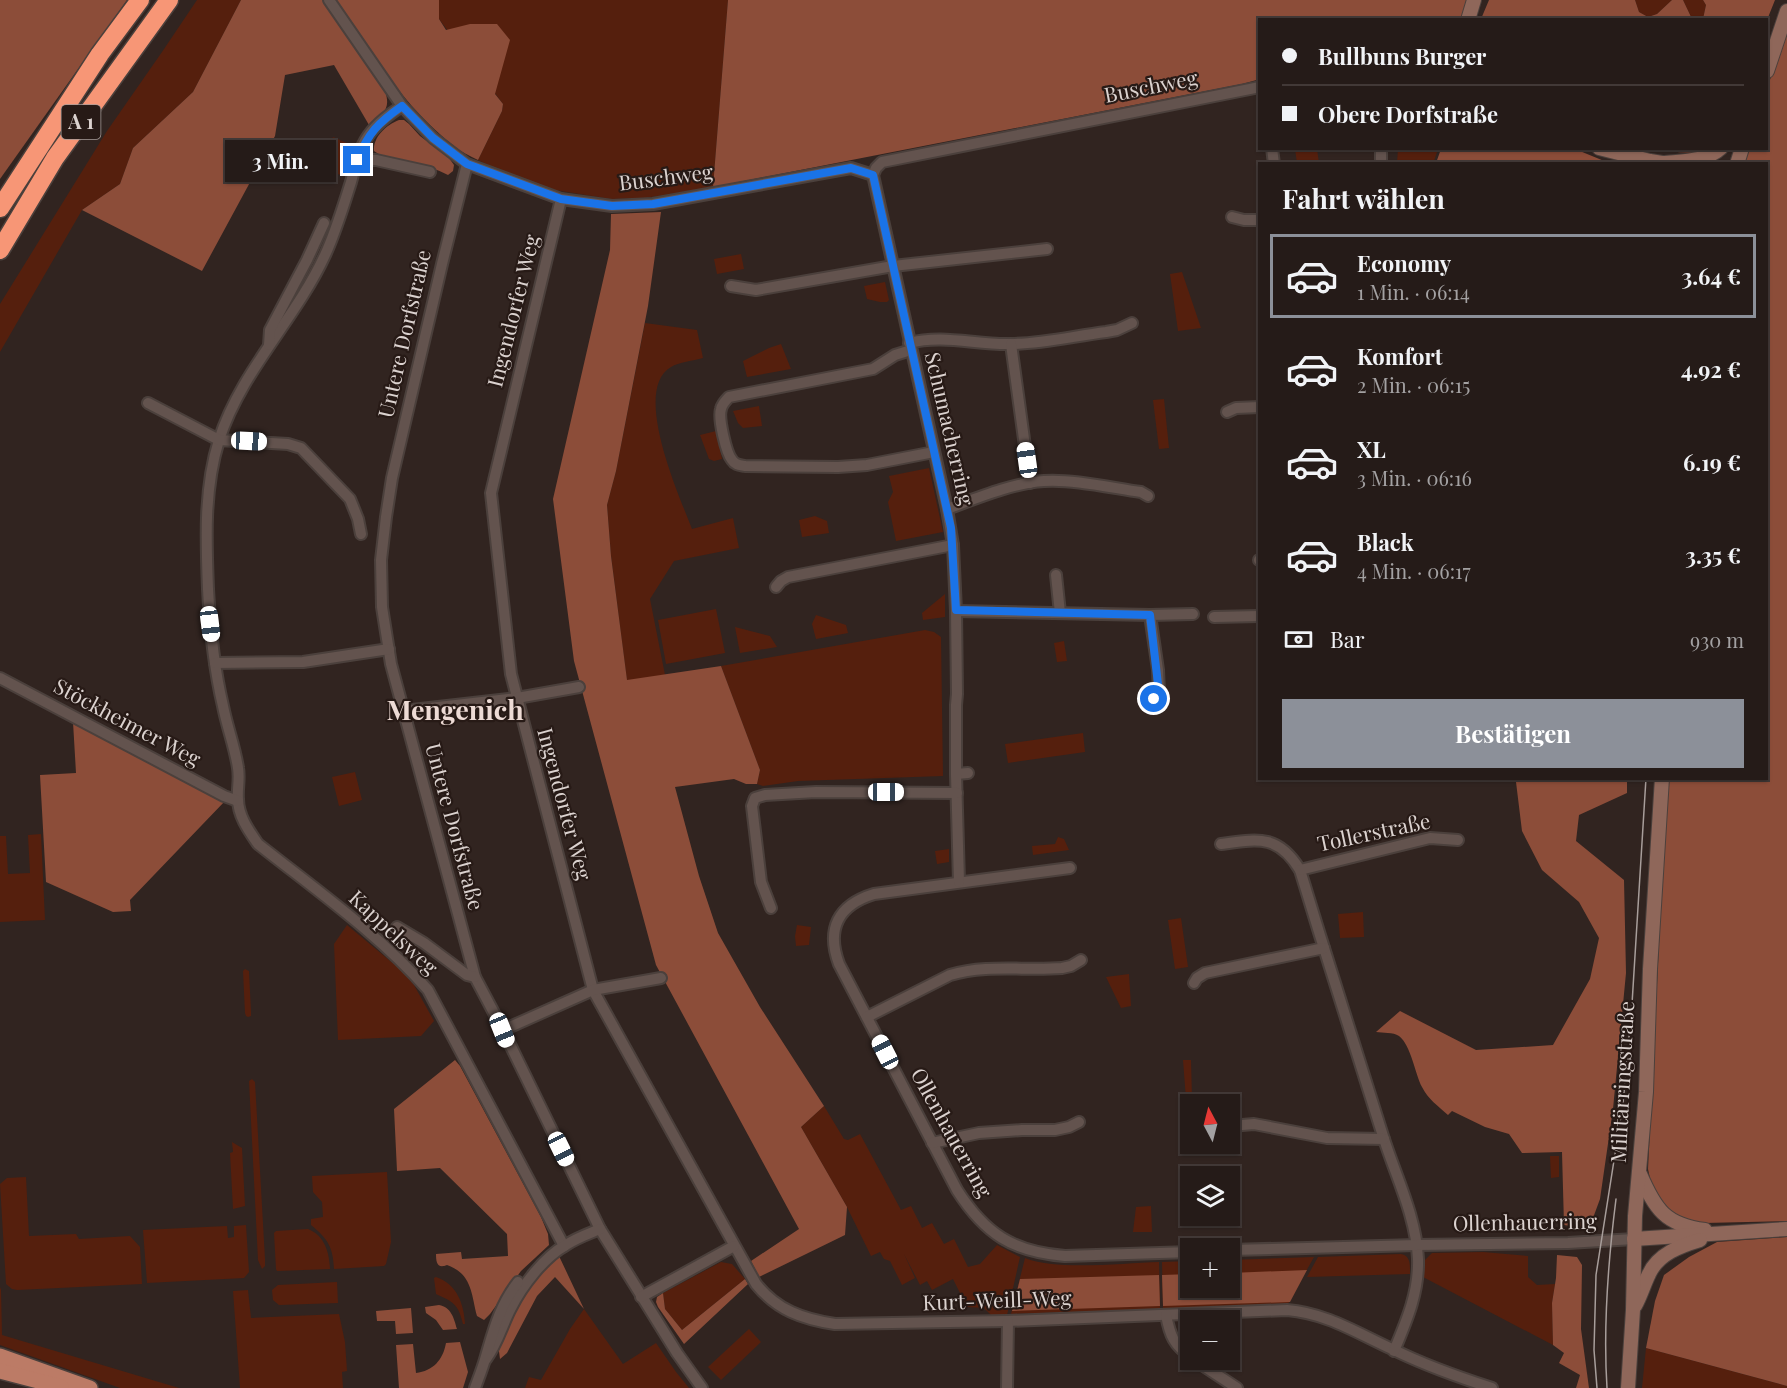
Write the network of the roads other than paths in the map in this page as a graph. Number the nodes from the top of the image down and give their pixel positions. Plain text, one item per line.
1 (140, 0) edge
2 (169, 0) edge
3 (329, 0) edge
4 (1474, 0) edge
5 (1787, 11) edge
6 (1469, 18) edge
7 (1768, 68) edge
8 (1258, 87) edge
9 (402, 106) junction
10 (1607, 150) edge
11 (1720, 150) edge
12 (357, 160) junction
13 (1658, 162) edge
14 (1675, 162) edge
15 (467, 164) junction
16 (875, 171) junction
17 (430, 172) dead end
18 (561, 199) junction
19 (0, 208) edge
20 (1232, 217) dead end
21 (1258, 220) edge
22 (324, 223) dead end
23 (1047, 249) dead end
24 (0, 250) edge
25 (893, 266) junction
26 (731, 286) dead end
27 (1132, 323) dead end
28 (1011, 344) junction
29 (910, 347) junction
30 (268, 348) junction
31 (148, 403) dead end
32 (1258, 407) edge
33 (1227, 412) dead end
34 (219, 440) junction
35 (934, 452) junction
36 (1030, 483) junction
37 (1148, 496) dead end
38 (947, 509) junction
39 (361, 534) dead end
40 (952, 544) junction
41 (1056, 575) dead end
42 (776, 587) dead end
43 (956, 610) junction
44 (1060, 613) junction
45 (1193, 614) dead end
46 (1150, 615) junction
47 (1258, 616) edge
48 (1214, 617) dead end
49 (388, 649) junction
50 (215, 663) junction
51 (0, 678) edge
52 (579, 687) dead end
53 (516, 698) junction
54 (1154, 699) dead end
55 (403, 711) junction
56 (969, 773) dead end
57 (956, 774) junction
58 (1662, 780) edge
59 (957, 793) junction
60 (237, 801) junction
61 (1458, 840) dead end
62 (1221, 844) dead end
63 (1070, 868) dead end
64 (1300, 870) junction
65 (959, 882) junction
66 (771, 908) dead end
67 (397, 927) dead end
68 (1324, 948) junction
69 (1081, 960) dead end
70 (475, 977) junction
71 (661, 978) dead end
72 (1194, 983) dead end
73 (593, 990) junction
74 (867, 1017) junction
75 (502, 1030) junction
76 (1078, 1122) dead end
77 (1240, 1125) edge
78 (1384, 1139) junction
79 (932, 1143) junction
80 (1639, 1170) junction
81 (600, 1228) junction
82 (1787, 1229) edge
83 (1728, 1233) junction
84 (1634, 1239) junction
85 (1417, 1245) junction
86 (564, 1246) junction
87 (734, 1246) junction
88 (1240, 1250) edge
89 (1180, 1251) edge
90 (641, 1297) junction
91 (1633, 1310) junction
92 (1166, 1315) junction
93 (1008, 1321) junction
94 (1180, 1349) edge
95 (1394, 1351) junction
96 (0, 1356) edge
97 (1210, 1370) edge
98 (0, 1371) edge
99 (1007, 1384) edge
100 (64, 1388) edge
101 (90, 1388) edge
102 (476, 1388) edge
103 (702, 1388) edge
104 (1018, 1388) edge
105 (1237, 1388) edge
106 (1492, 1388) edge
107 (1628, 1388) edge

1 - 19 highway, A 1
2 - 24 highway, A 1
3 - 9 street, Buschweg
4 - 6 main road
5 - 7 main road
8 - 16 street, Buschweg
9 - 12 street
9 - 15 street, Buschweg
10 - 13 main road
11 - 14 main road
12 - 17 street
12 - 30 street
15 - 18 street, Buschweg
15 - 49 street, Untere Dorfstraße
16 - 18 street, Buschweg
16 - 25 street, Schumacherring
18 - 53 street, Ingendorfer Weg
20 - 21 street
22 - 30 street
23 - 25 street
25 - 26 street
25 - 29 street, Schumacherring
27 - 28 street
28 - 29 street
28 - 36 street
29 - 35 street, Schumacherring
29 - 35 street
30 - 34 street
31 - 34 street
32 - 33 street
34 - 39 street
34 - 50 street
35 - 38 street, Schumacherring
36 - 37 street
36 - 38 street
38 - 40 street, Schumacherring
40 - 42 street
40 - 43 street, Schumacherring
41 - 44 street
43 - 44 street
43 - 57 street, Schumacherring
44 - 46 street
45 - 46 street
46 - 54 street
47 - 48 street
49 - 50 street
49 - 55 street, Untere Dorfstraße
50 - 60 street
51 - 60 street, Stöckheimer Weg
52 - 53 street
53 - 55 street
53 - 73 street, Ingendorfer Weg
55 - 70 street, Untere Dorfstraße
56 - 57 street
57 - 59 street, Schumacherring
58 - 80 main road, Militärringstraße
59 - 65 street, Schumacherring
59 - 66 street
60 - 86 street, Kappelsweg
61 - 64 street, Tollerstraße
62 - 64 street
63 - 65 street, Ollenhauerring
64 - 68 street
65 - 74 street, Ollenhauerring
67 - 70 street
68 - 72 street
68 - 78 street
69 - 74 street
70 - 75 street, Untere Dorfstraße
71 - 73 street
73 - 75 street
73 - 87 street, Ingendorfer Weg
74 - 79 street, Ollenhauerring
75 - 81 street, Untere Dorfstraße
76 - 79 street
77 - 78 street
78 - 85 street
79 - 89 street, Ollenhauerring
80 - 83 main road
80 - 84 main road, Militärringstraße
81 - 86 street
81 - 90 street, Untere Dorfstraße
82 - 83 main road
83 - 84 main road
83 - 91 main road
84 - 85 street, Ollenhauerring
84 - 91 main road, Militärringstraße
85 - 88 street, Ollenhauerring
85 - 95 street
86 - 102 street
87 - 90 street
87 - 93 street, Kurt-Weill-Weg
90 - 103 street, Untere Dorfstraße
91 - 107 main road, Militärringstraße
92 - 93 street, Kurt-Weill-Weg
92 - 94 street
92 - 95 street, Kurt-Weill-Weg
93 - 99 street
95 - 106 street, Kurt-Weill-Weg
96 - 101 main road
97 - 105 street
98 - 100 main road
99 - 104 street

